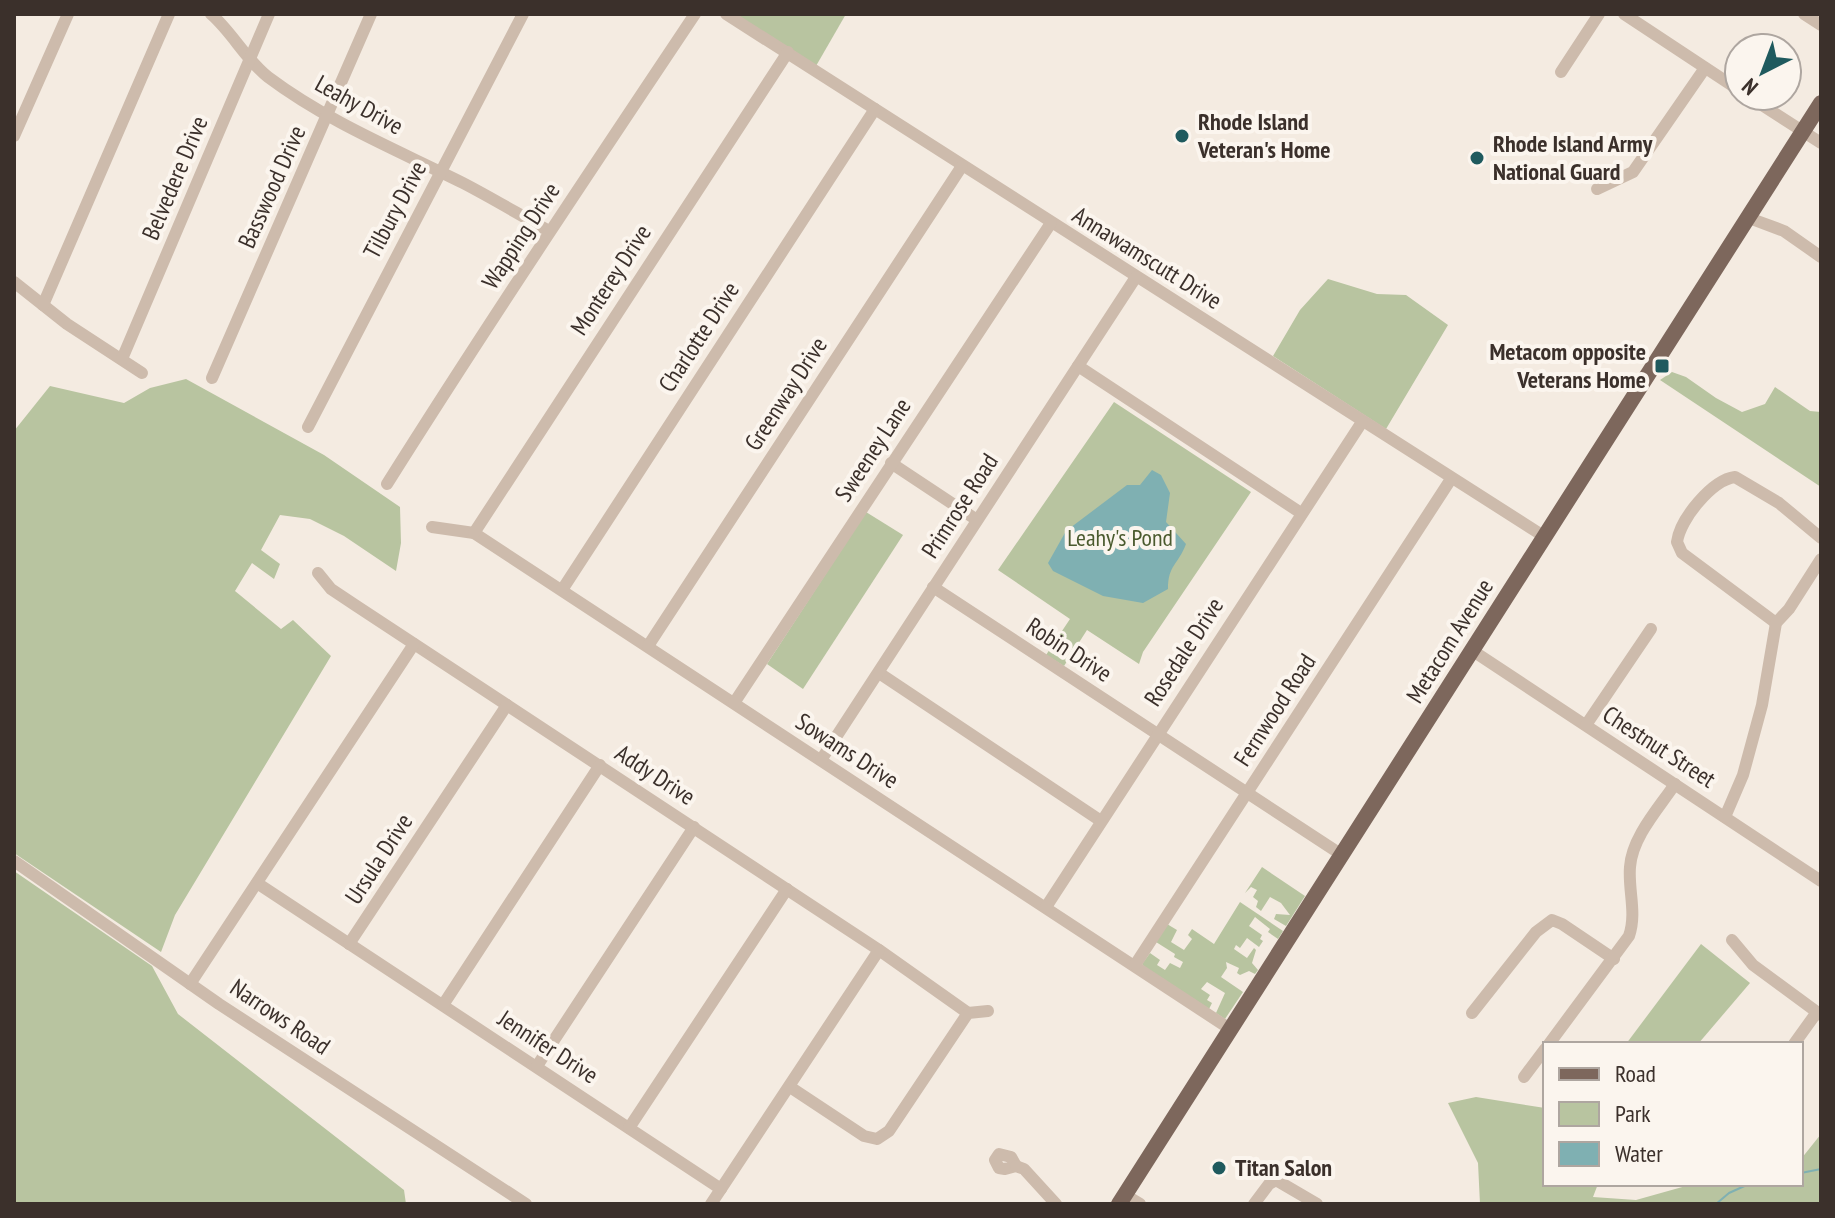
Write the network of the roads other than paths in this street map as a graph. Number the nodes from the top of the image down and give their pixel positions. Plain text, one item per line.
1 (68, 14) edge
2 (169, 14) edge
3 (211, 14) edge
4 (269, 14) edge
5 (371, 14) edge
6 (523, 14) edge
7 (695, 14) edge
8 (726, 14) edge
9 (1599, 14) edge
10 (1624, 14) edge
11 (1804, 14) edge
12 (1821, 25) edge
13 (788, 52) junction
14 (250, 58) junction
15 (1705, 68) junction
16 (1561, 72) dead end
17 (1723, 80) edge
18 (1821, 103) edge
19 (875, 109) junction
20 (1773, 112) edge
21 (328, 115) junction
22 (1803, 131) junction
23 (14, 136) edge
24 (1821, 143) edge
25 (962, 166) junction
26 (440, 173) junction
27 (1597, 189) dead end
28 (1749, 218) junction
29 (1051, 223) junction
30 (549, 231) junction
31 (1821, 257) edge
32 (1136, 277) junction
33 (14, 282) edge
34 (43, 305) junction
35 (122, 359) junction
36 (1078, 366) junction
37 (142, 373) dead end
38 (212, 378) dead end
39 (1362, 422) junction
40 (308, 427) dead end
41 (891, 463) junction
42 (1451, 479) junction
43 (387, 484) dead end
44 (1301, 513) junction
45 (977, 520) junction
46 (432, 527) dead end
47 (474, 533) junction
48 (1545, 537) junction
49 (1821, 538) edge
50 (1821, 559) edge
51 (318, 573) dead end
52 (933, 587) junction
53 (562, 590) junction
54 (1776, 623) junction
55 (1651, 629) dead end
56 (414, 644) junction
57 (648, 646) junction
58 (1473, 651) junction
59 (879, 673) junction
60 (734, 703) junction
61 (507, 705) junction
62 (1586, 725) junction
63 (1157, 734) junction
64 (821, 760) junction
65 (600, 765) junction
66 (1675, 784) junction
67 (1247, 794) junction
68 (1725, 817) junction
69 (1101, 821) junction
70 (694, 827) junction
71 (1342, 855) junction
72 (14, 861) edge
73 (1821, 881) edge
74 (257, 883) junction
75 (787, 889) junction
76 (1046, 907) junction
77 (1732, 940) dead end
78 (349, 944) junction
79 (879, 950) junction
80 (1614, 959) junction
81 (1135, 965) junction
82 (190, 984) junction
83 (443, 1005) junction
84 (988, 1011) dead end
85 (968, 1013) junction
86 (1472, 1013) dead end
87 (1819, 1013) edge
88 (1230, 1029) junction
89 (1551, 1042) edge
90 (1796, 1042) edge
91 (1543, 1052) edge
92 (537, 1066) junction
93 (1524, 1077) dead end
94 (790, 1087) junction
95 (629, 1128) junction
96 (1016, 1166) dead end
97 (721, 1189) junction
98 (1122, 1199) edge
99 (526, 1204) edge
100 (711, 1204) edge
101 (1056, 1204) edge
102 (1140, 1204) edge
103 (1254, 1204) edge
104 (1317, 1204) edge

1 - 23 street
2 - 34 street
3 - 14 street, Leahy Drive
4 - 14 street, Belvedere Drive
5 - 21 street, Basswood Drive
6 - 26 street, Tilbury Drive
7 - 30 street, Wapping Drive
8 - 13 street, Annawamscutt Drive
9 - 16 street
10 - 15 street
11 - 12 street
13 - 19 street, Annawamscutt Drive
13 - 47 street, Monterey Drive
14 - 21 street, Leahy Drive
14 - 35 street, Belvedere Drive
15 - 17 street
15 - 27 street
18 - 22 main road, Metacom Avenue
19 - 25 street, Annawamscutt Drive
19 - 53 street, Charlotte Drive
20 - 22 street
21 - 26 street, Leahy Drive
21 - 38 street, Basswood Drive
22 - 24 street
22 - 28 main road, Metacom Avenue
25 - 29 street, Annawamscutt Drive
25 - 57 street, Greenway Drive
26 - 30 street, Leahy Drive
26 - 40 street, Tilbury Drive
28 - 31 street
28 - 48 main road, Metacom Avenue
29 - 32 street, Annawamscutt Drive
29 - 41 street, Sweeney Lane
30 - 43 street, Wapping Drive
32 - 36 street, Primrose Road
32 - 39 street, Annawamscutt Drive
33 - 34 street
34 - 35 street
35 - 37 street
36 - 44 street
36 - 45 street, Primrose Road
39 - 42 street, Annawamscutt Drive
39 - 44 street, Rosedale Drive
41 - 45 street
41 - 60 street, Sweeney Lane
42 - 48 street, Annawamscutt Drive
42 - 67 street, Fernwood Road
44 - 63 street, Rosedale Drive
45 - 52 street, Primrose Road
46 - 47 street, Sowams Drive
47 - 53 street, Sowams Drive
48 - 58 main road, Metacom Avenue
49 - 54 street
50 - 54 street
51 - 56 street, Addy Drive
52 - 59 street, Primrose Road
52 - 63 street, Robin Drive
53 - 57 street, Sowams Drive
54 - 68 street
55 - 62 street
56 - 61 street, Addy Drive
56 - 74 street
57 - 60 street, Sowams Drive
58 - 62 street, Chestnut Street
58 - 71 main road, Metacom Avenue
59 - 64 street, Primrose Road
59 - 69 street
60 - 64 street, Sowams Drive
61 - 65 street, Addy Drive
61 - 78 street, Ursula Drive
62 - 66 street, Chestnut Street
63 - 67 street, Robin Drive
63 - 69 street, Rosedale Drive
64 - 76 street, Sowams Drive
65 - 70 street, Addy Drive
65 - 83 street
66 - 68 street, Chestnut Street
66 - 80 street
67 - 71 street, Robin Drive
67 - 81 street, Fernwood Road
68 - 73 street, Chestnut Street
69 - 76 street, Rosedale Drive
70 - 75 street, Addy Drive
70 - 92 street
71 - 88 main road, Metacom Avenue
72 - 82 street, Narrows Road
74 - 78 street
74 - 82 street
75 - 79 street, Addy Drive
75 - 95 street
76 - 81 street, Sowams Drive
77 - 87 street
78 - 83 street, Jennifer Drive
79 - 85 street, Addy Drive
79 - 94 street
80 - 86 street
80 - 89 street
81 - 88 street, Sowams Drive
82 - 99 street, Narrows Road
83 - 92 street, Jennifer Drive
84 - 85 street
85 - 94 street
87 - 90 street
88 - 98 main road, Metacom Avenue
91 - 93 street
92 - 95 street, Jennifer Drive
94 - 97 street
95 - 97 street, Jennifer Drive
96 - 101 street
97 - 100 street
98 - 102 street
103 - 104 street

